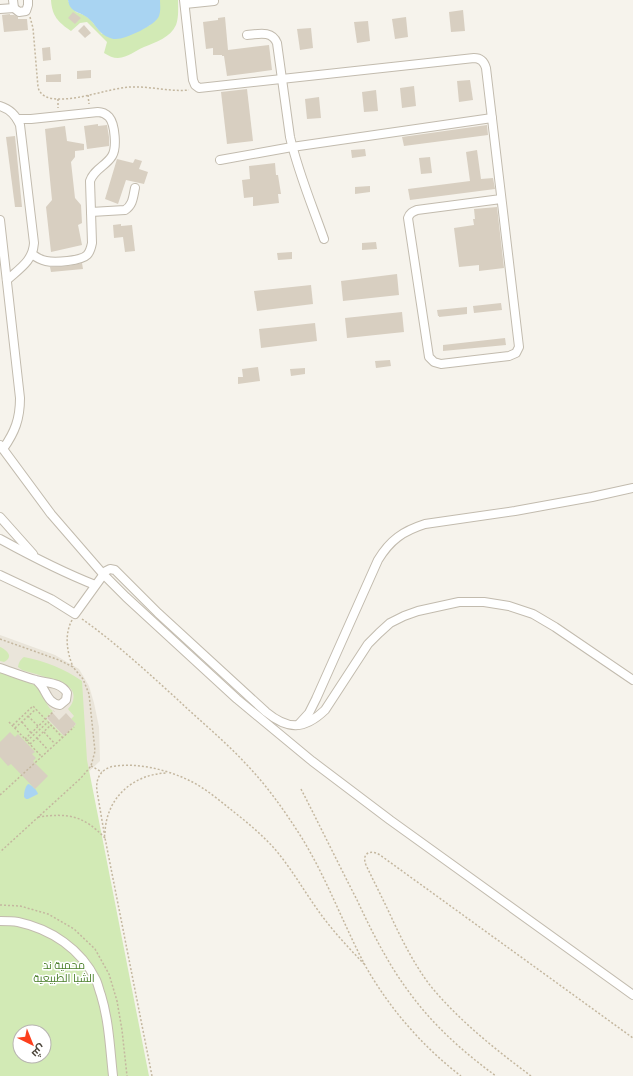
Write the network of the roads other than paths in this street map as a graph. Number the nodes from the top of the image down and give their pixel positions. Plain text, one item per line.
1 (28, 0) edge
2 (185, 2) edge
3 (214, 2) dead end
4 (14, 4) edge
5 (0, 9) edge
6 (247, 35) dead end
7 (281, 79) junction
8 (0, 106) edge
9 (492, 118) junction
10 (17, 119) junction
11 (292, 147) junction
12 (220, 160) dead end
13 (135, 188) dead end
14 (501, 199) junction
15 (91, 212) junction
16 (0, 220) edge
17 (324, 239) dead end
18 (32, 254) junction
19 (7, 280) junction
20 (1, 447) edge
21 (633, 488) edge
22 (0, 517) edge
23 (0, 539) edge
24 (37, 559) junction
25 (103, 574) junction
26 (0, 575) edge
27 (95, 585) junction
28 (0, 668) edge
29 (633, 680) edge
30 (37, 681) junction
31 (299, 725) junction
32 (0, 921) edge
33 (633, 995) edge
34 (113, 1076) edge

1 - 4 street
2 - 3 street
2 - 7 street
4 - 5 street
6 - 7 street
7 - 9 street
7 - 11 street
8 - 10 street
9 - 11 street
9 - 14 street
10 - 15 street
10 - 18 street
11 - 12 street
11 - 17 street
13 - 15 street
14 - 14 street
15 - 18 street
16 - 19 street
18 - 19 street
19 - 20 street
20 - 25 street
21 - 31 street
22 - 24 street
23 - 24 street
24 - 27 street
25 - 27 street
25 - 31 street
25 - 33 street
26 - 27 street
28 - 30 street
29 - 31 street
30 - 30 street
32 - 34 street

